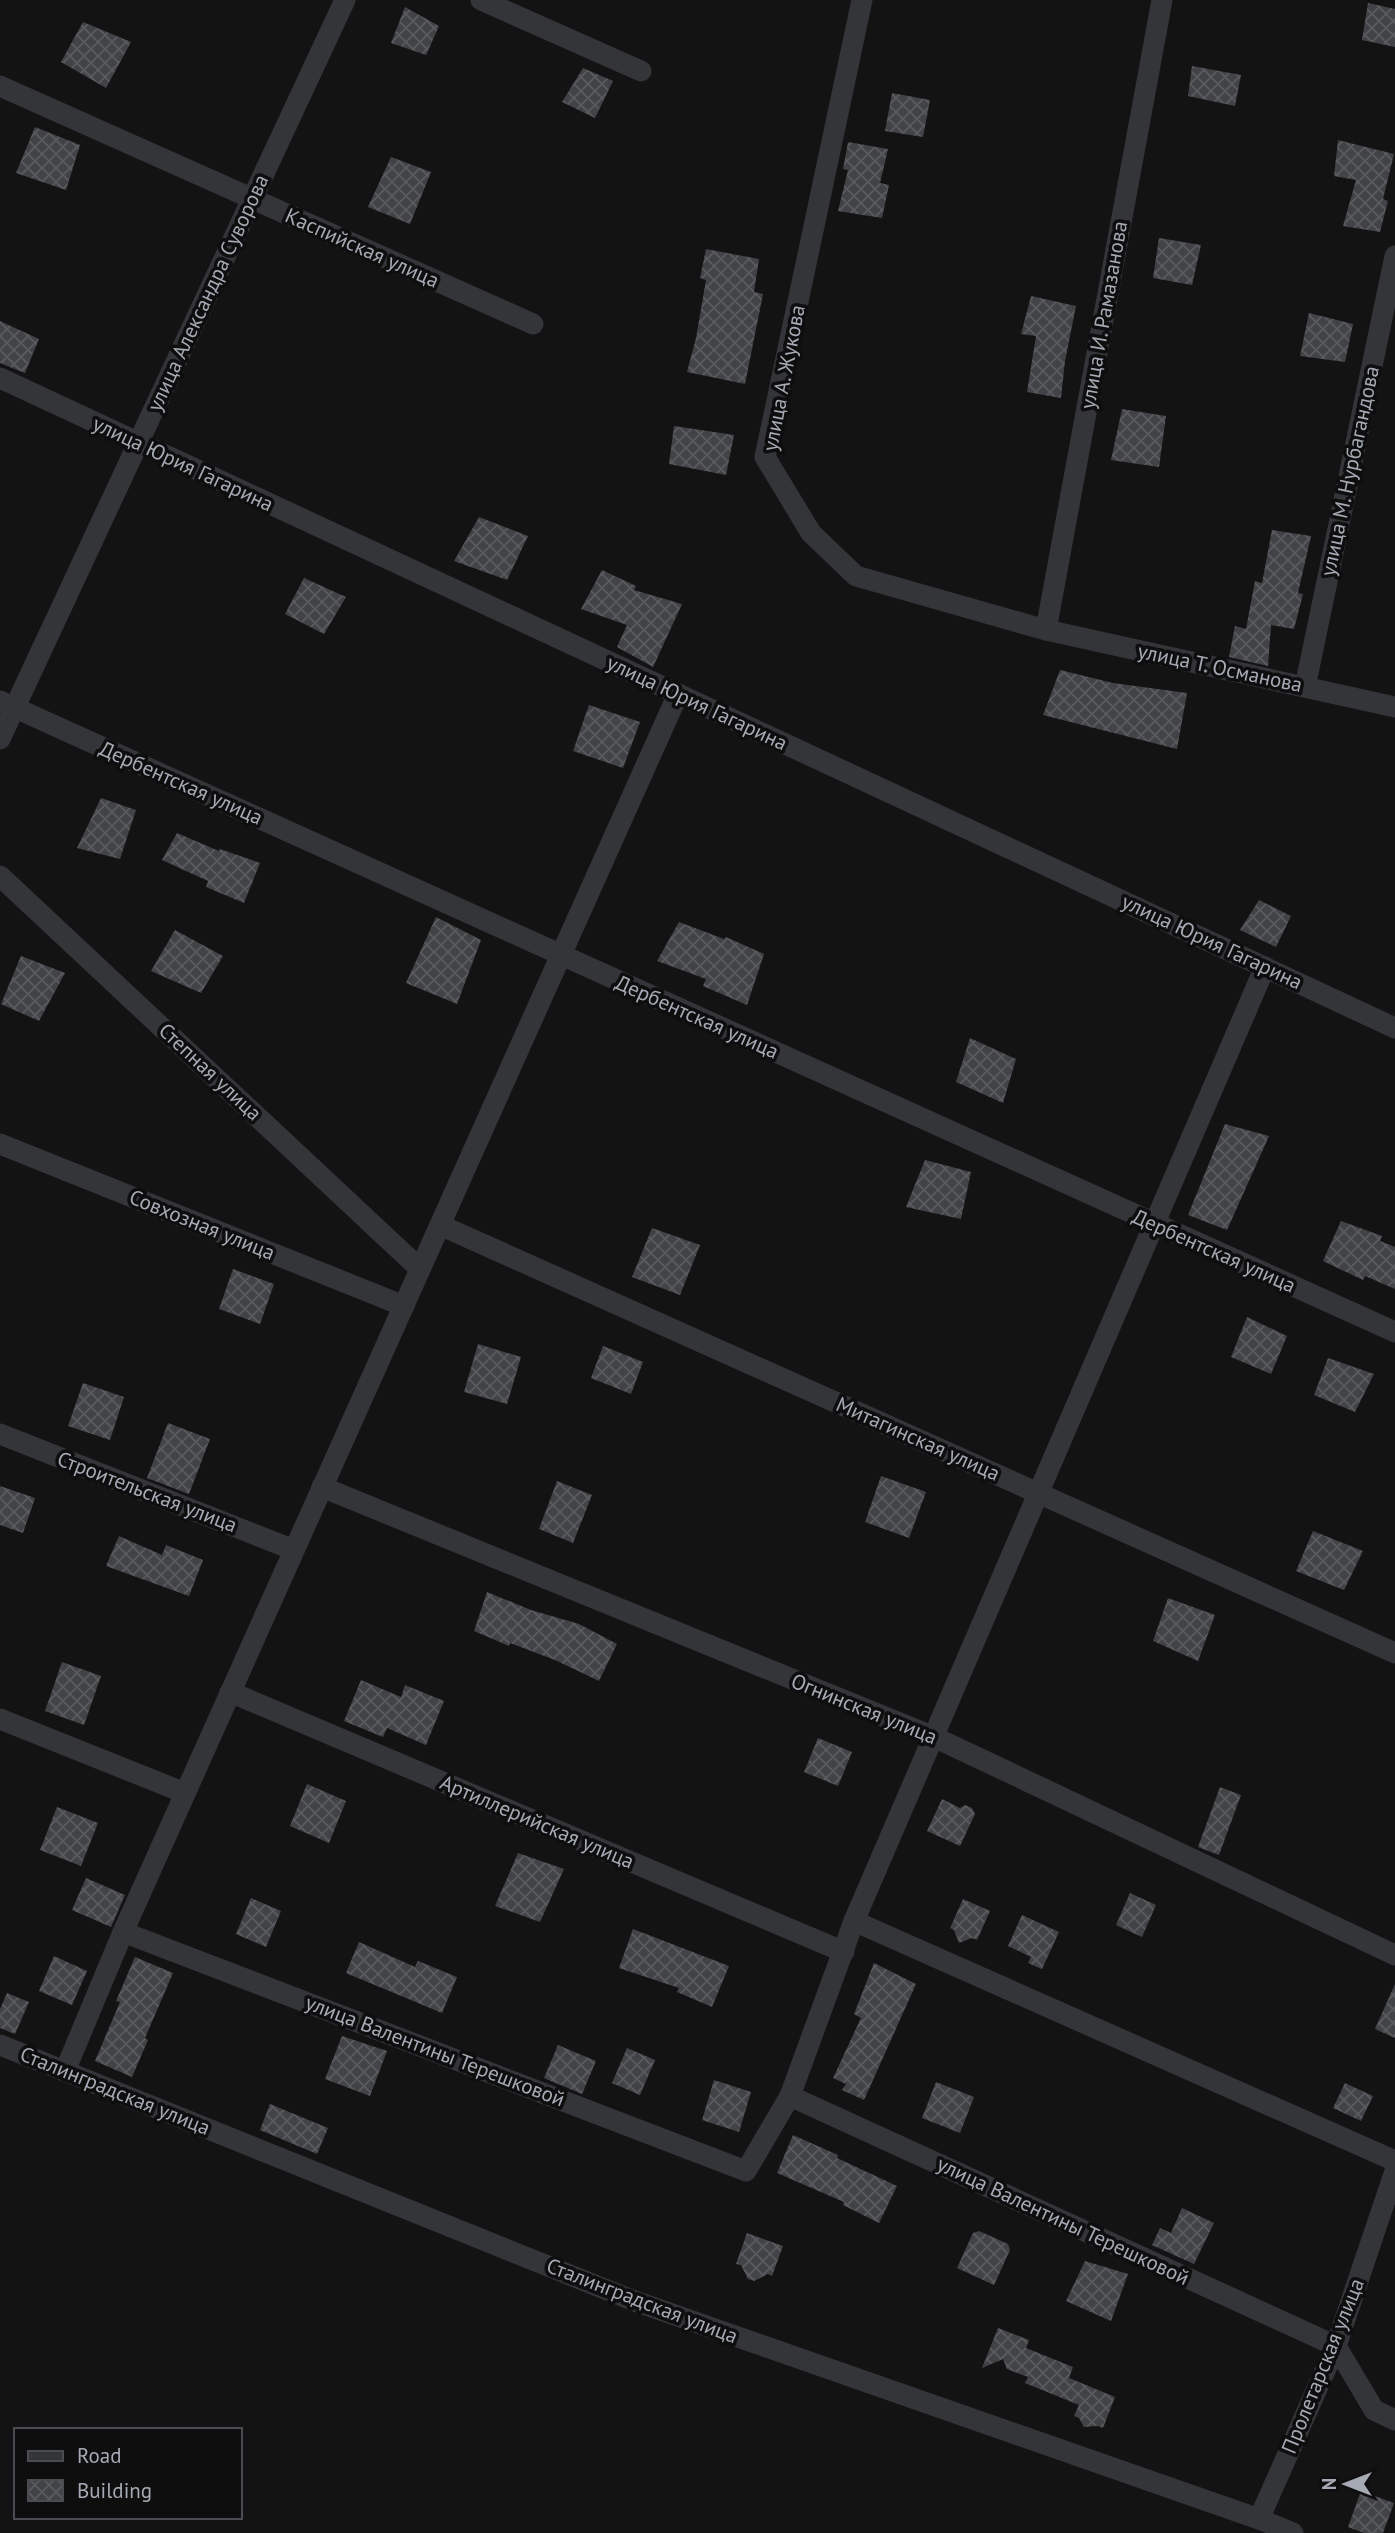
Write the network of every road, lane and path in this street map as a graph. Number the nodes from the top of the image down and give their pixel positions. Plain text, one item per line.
1 (345, 0) edge
2 (481, 0) edge
3 (862, 0) edge
4 (1162, 0) edge
5 (641, 71) dead end
6 (0, 86) edge
7 (252, 199) junction
8 (1395, 256) edge
9 (533, 324) dead end
10 (0, 378) edge
11 (138, 443) junction
12 (1046, 630) junction
13 (1305, 687) junction
14 (678, 694) junction
15 (7, 704) edge
16 (1395, 707) edge
17 (0, 739) edge
18 (0, 876) edge
19 (561, 955) junction
20 (1265, 967) junction
21 (1395, 1028) edge
22 (0, 1144) edge
23 (440, 1224) junction
24 (1155, 1224) junction
25 (420, 1269) junction
26 (404, 1306) junction
27 (1395, 1332) edge
28 (0, 1434) edge
29 (322, 1487) junction
30 (1039, 1493) junction
31 (294, 1550) junction
32 (1395, 1653) edge
33 (230, 1692) junction
34 (0, 1719) edge
35 (934, 1737) junction
36 (185, 1793) junction
37 (854, 1921) junction
38 (123, 1932) junction
39 (844, 1952) junction
40 (1395, 1955) edge
41 (0, 2045) edge
42 (65, 2071) junction
43 (790, 2096) junction
44 (1395, 2161) edge
45 (1395, 2171) edge
46 (1336, 2346) junction
47 (1395, 2420) edge
48 (1259, 2519) junction
49 (1293, 2533) edge

1 - 7 street, улица Александра Суворова
2 - 5 street
3 - 12 street, улица А. Жукова
4 - 12 street, улица И. Рамазанова
6 - 7 street, Каспийская улица
7 - 9 street, Каспийская улица
7 - 11 street, улица Александра Суворова
8 - 13 street, улица М. Нурбагандова
10 - 11 street, улица Юрия Гагарина
11 - 14 street, улица Юрия Гагарина
11 - 15 street, улица Александра Суворова
12 - 13 street, улица Т. Османова
13 - 16 street, улица Т. Османова
14 - 19 street
14 - 20 street, улица Юрия Гагарина
15 - 17 street, улица Александра Суворова
15 - 19 street, Дербентская улица
18 - 25 street, Степная улица
19 - 23 street
19 - 24 street, Дербентская улица
20 - 21 street, улица Юрия Гагарина
20 - 24 street
22 - 26 street, Совхозная улица
23 - 25 street
23 - 30 street, Митагинская улица
24 - 27 street, Дербентская улица
24 - 30 street
25 - 26 street
26 - 29 street
28 - 31 street, Строительская улица
29 - 31 street
29 - 35 street, Огнинская улица
30 - 32 street, Митагинская улица
30 - 35 street
31 - 33 street
33 - 36 street
33 - 39 street, Артиллерийская улица
34 - 36 street
35 - 37 street
35 - 40 street, Огнинская улица
36 - 38 street
37 - 39 street
37 - 44 street
38 - 42 street
38 - 43 street, улица Валентины Терешковой
39 - 43 street
41 - 42 street, Сталинградская улица
42 - 48 street, Сталинградская улица
43 - 46 street, улица Валентины Терешковой
45 - 46 street, Пролетарская улица
46 - 47 street
46 - 48 street, Пролетарская улица
48 - 49 street, Сталинградская улица

